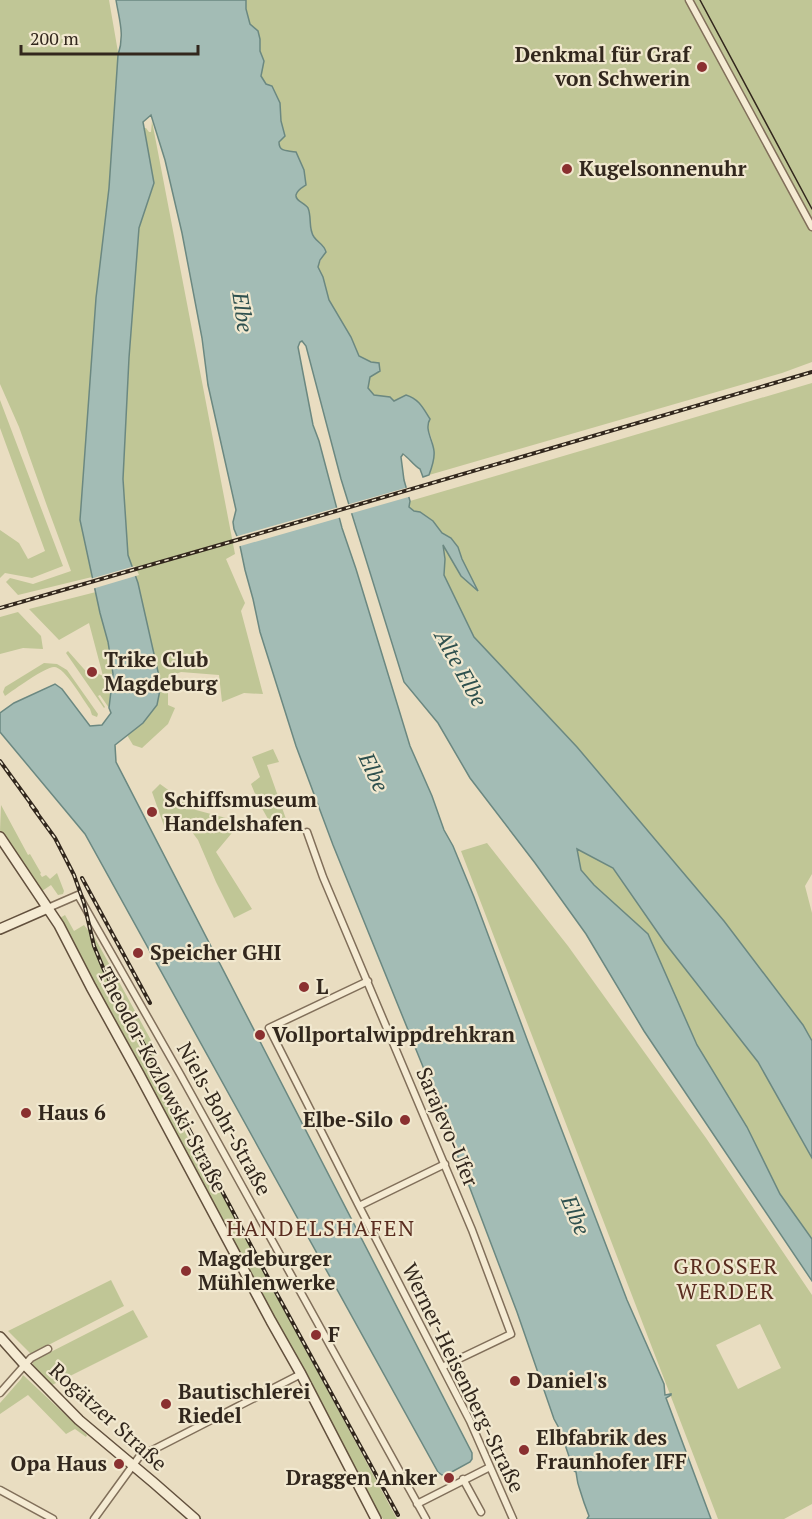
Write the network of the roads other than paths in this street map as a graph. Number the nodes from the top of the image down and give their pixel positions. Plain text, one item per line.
1 (690, 0) edge
2 (812, 227) edge
3 (307, 832) dead end
4 (0, 837) edge
5 (48, 909) junction
6 (0, 929) edge
7 (368, 981) junction
8 (445, 1164) junction
9 (358, 1206) junction
10 (0, 1337) edge
11 (48, 1349) dead end
12 (25, 1365) junction
13 (442, 1367) junction
14 (301, 1374) junction
15 (0, 1393) edge
16 (133, 1464) junction
17 (490, 1467) junction
18 (463, 1479) junction
19 (0, 1490) edge
20 (417, 1503) junction
21 (481, 1512) dead end
22 (53, 1519) edge
23 (94, 1519) edge
24 (195, 1519) edge
25 (378, 1519) edge
26 (426, 1519) edge
27 (513, 1519) edge

1 - 2 street
3 - 7 street, Sarajevo-Ufer
4 - 5 main road, Theodor-Kozlowski-Straße
5 - 6 main road
5 - 14 main road, Theodor-Kozlowski-Straße
5 - 20 street, Niels-Bohr-Straße
7 - 8 street, Sarajevo-Ufer
7 - 9 street, Werner-Heisenberg-Straße
8 - 9 street
8 - 13 street, Sarajevo-Ufer
9 - 13 street, Werner-Heisenberg-Straße
10 - 12 main road, Rogätzer Straße
11 - 12 street
12 - 15 street
12 - 16 main road, Rogätzer Straße
13 - 17 street, Werner-Heisenberg-Straße
14 - 16 street
14 - 25 main road, Theodor-Kozlowski-Straße
16 - 23 street
16 - 24 main road, Rogätzer Straße
17 - 18 street
17 - 27 street, Werner-Heisenberg-Straße
18 - 20 street
18 - 21 street
19 - 22 street
20 - 26 street, Niels-Bohr-Straße

